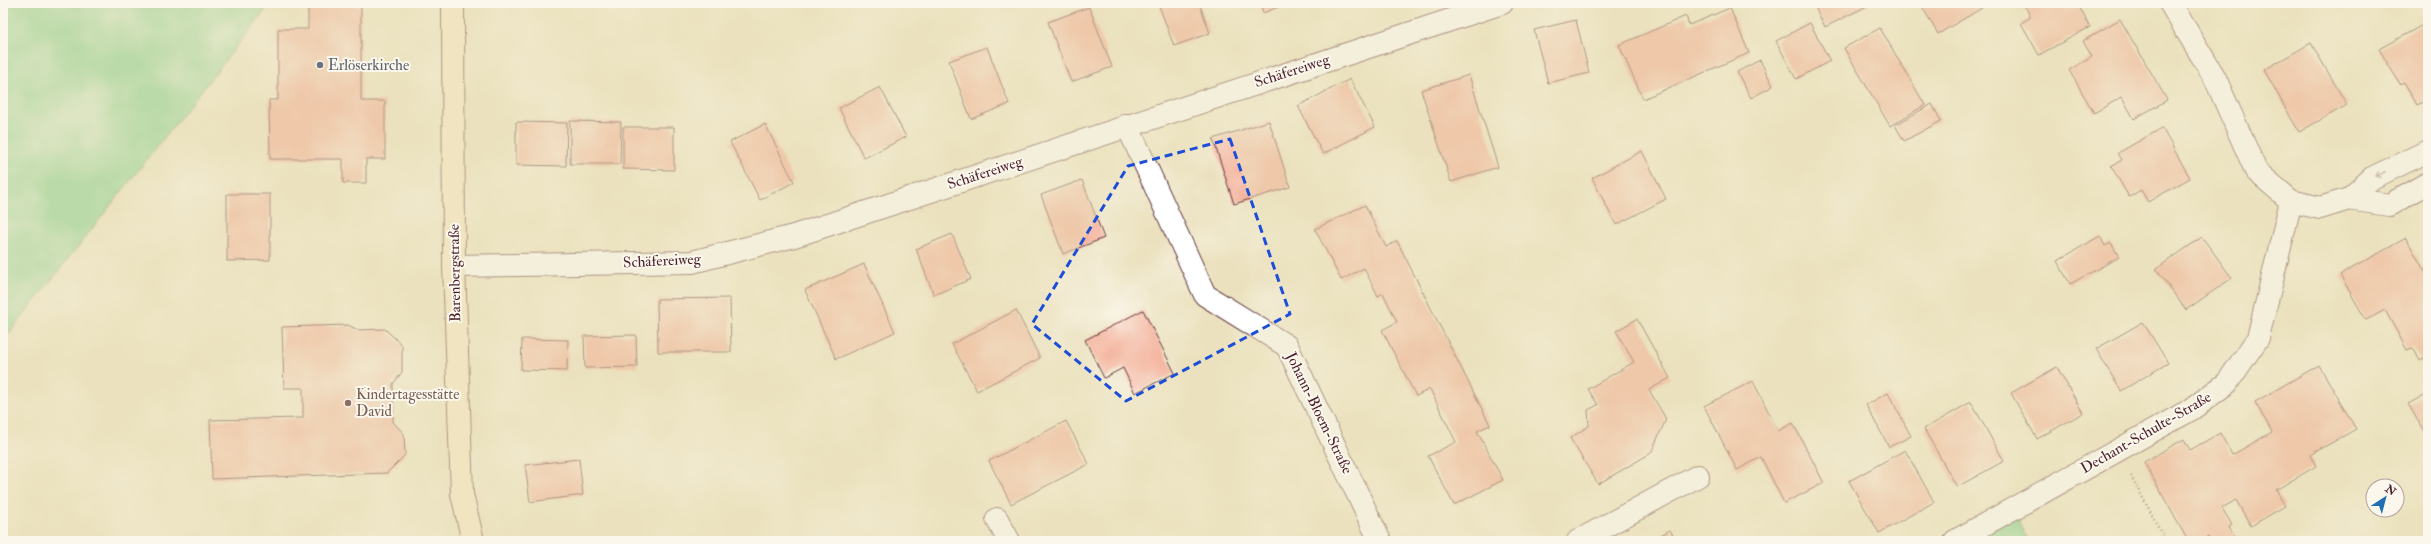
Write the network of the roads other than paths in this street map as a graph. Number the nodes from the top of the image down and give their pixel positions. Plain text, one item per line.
1 (453, 3) edge
2 (1502, 3) edge
3 (2170, 3) edge
4 (1127, 125) junction
5 (2420, 155) edge
6 (2427, 187) edge
7 (2349, 199) junction
8 (2291, 201) junction
9 (454, 266) junction
10 (1698, 476) dead end
11 (997, 519) dead end
12 (473, 541) edge
13 (1009, 541) edge
14 (1380, 541) edge
15 (1578, 541) edge
16 (1955, 541) edge

1 - 9 street, Barenbergstraße
2 - 4 street, Schäfereiweg
3 - 8 street
4 - 9 street, Schäfereiweg
4 - 14 street, Johann-Bloem-Straße
5 - 6 street
5 -> 7 street
6 - 7 street
7 - 8 street
8 - 16 street, Dechant-Schulte-Straße
9 - 12 street, Barenbergstraße
10 - 15 street
11 - 13 street

